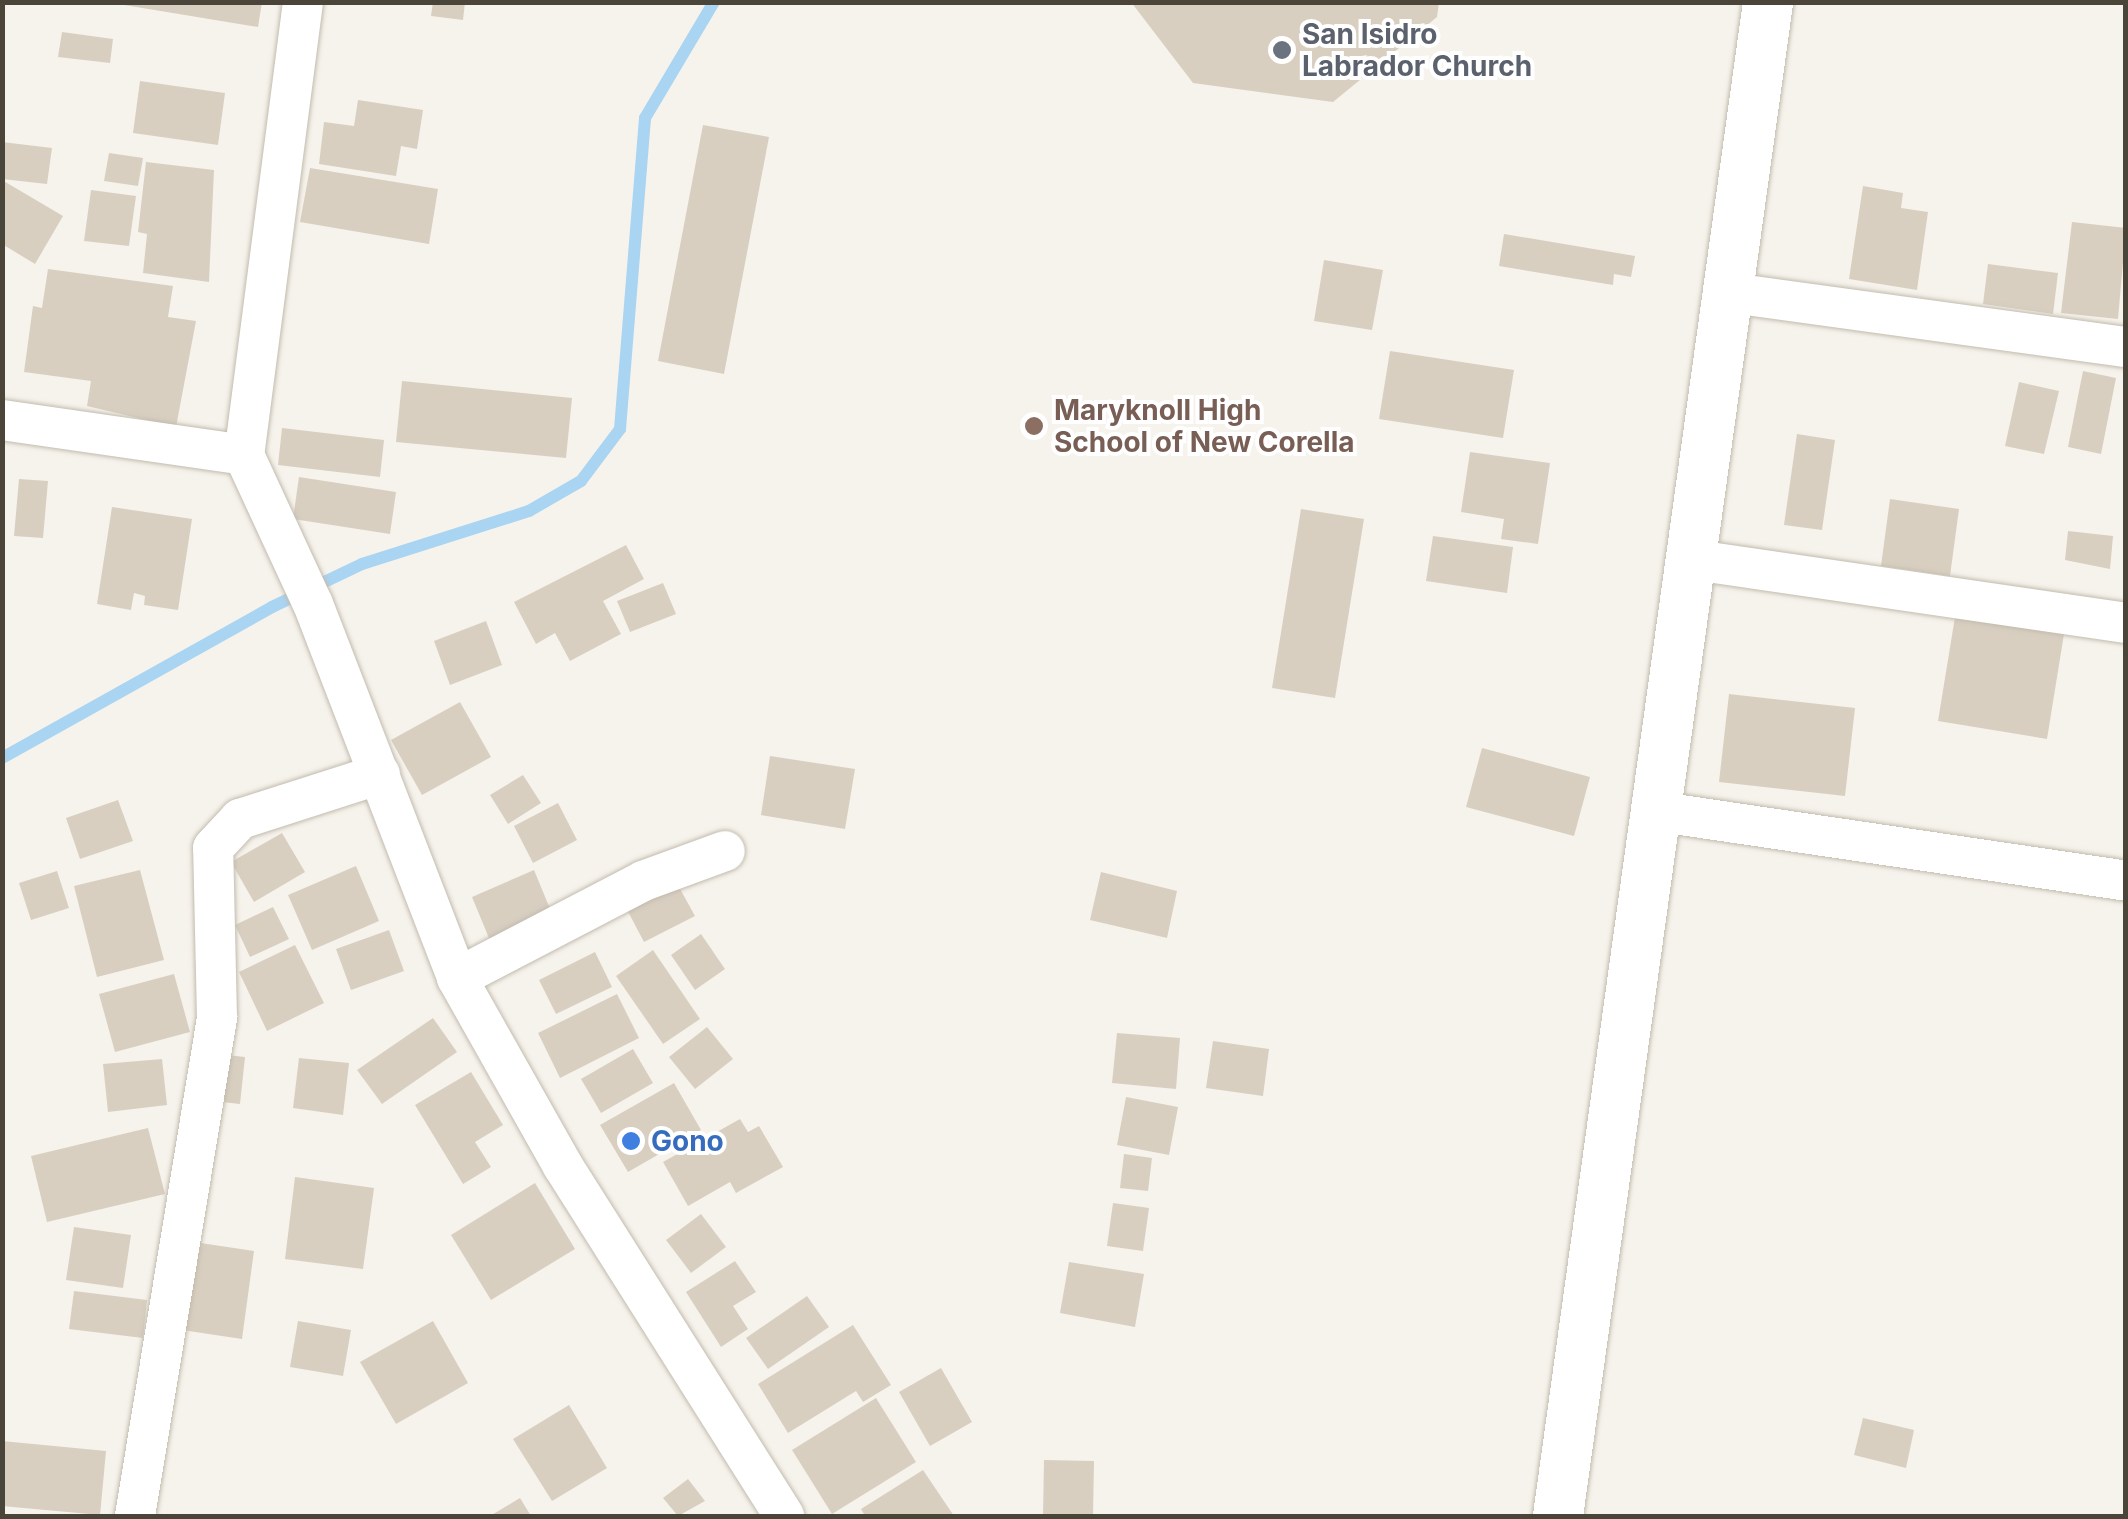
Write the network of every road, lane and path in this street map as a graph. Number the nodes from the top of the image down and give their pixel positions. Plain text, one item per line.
1 (304, 2) edge
2 (1768, 2) edge
3 (1724, 292) junction
4 (2126, 347) edge
5 (2, 420) edge
6 (244, 455) junction
7 (1688, 559) junction
8 (2126, 623) edge
9 (380, 774) junction
10 (1654, 811) junction
11 (725, 850) dead end
12 (2126, 880) edge
13 (457, 978) junction
14 (135, 1516) edge
15 (784, 1516) edge
16 (1558, 1516) edge

1 - 6 street
2 - 3 street
3 - 4 street
3 - 7 street
5 - 6 street
6 - 9 street
7 - 8 street
7 - 10 street
9 - 13 street
9 - 14 street
10 - 12 street
10 - 16 street
11 - 13 street
13 - 15 street

